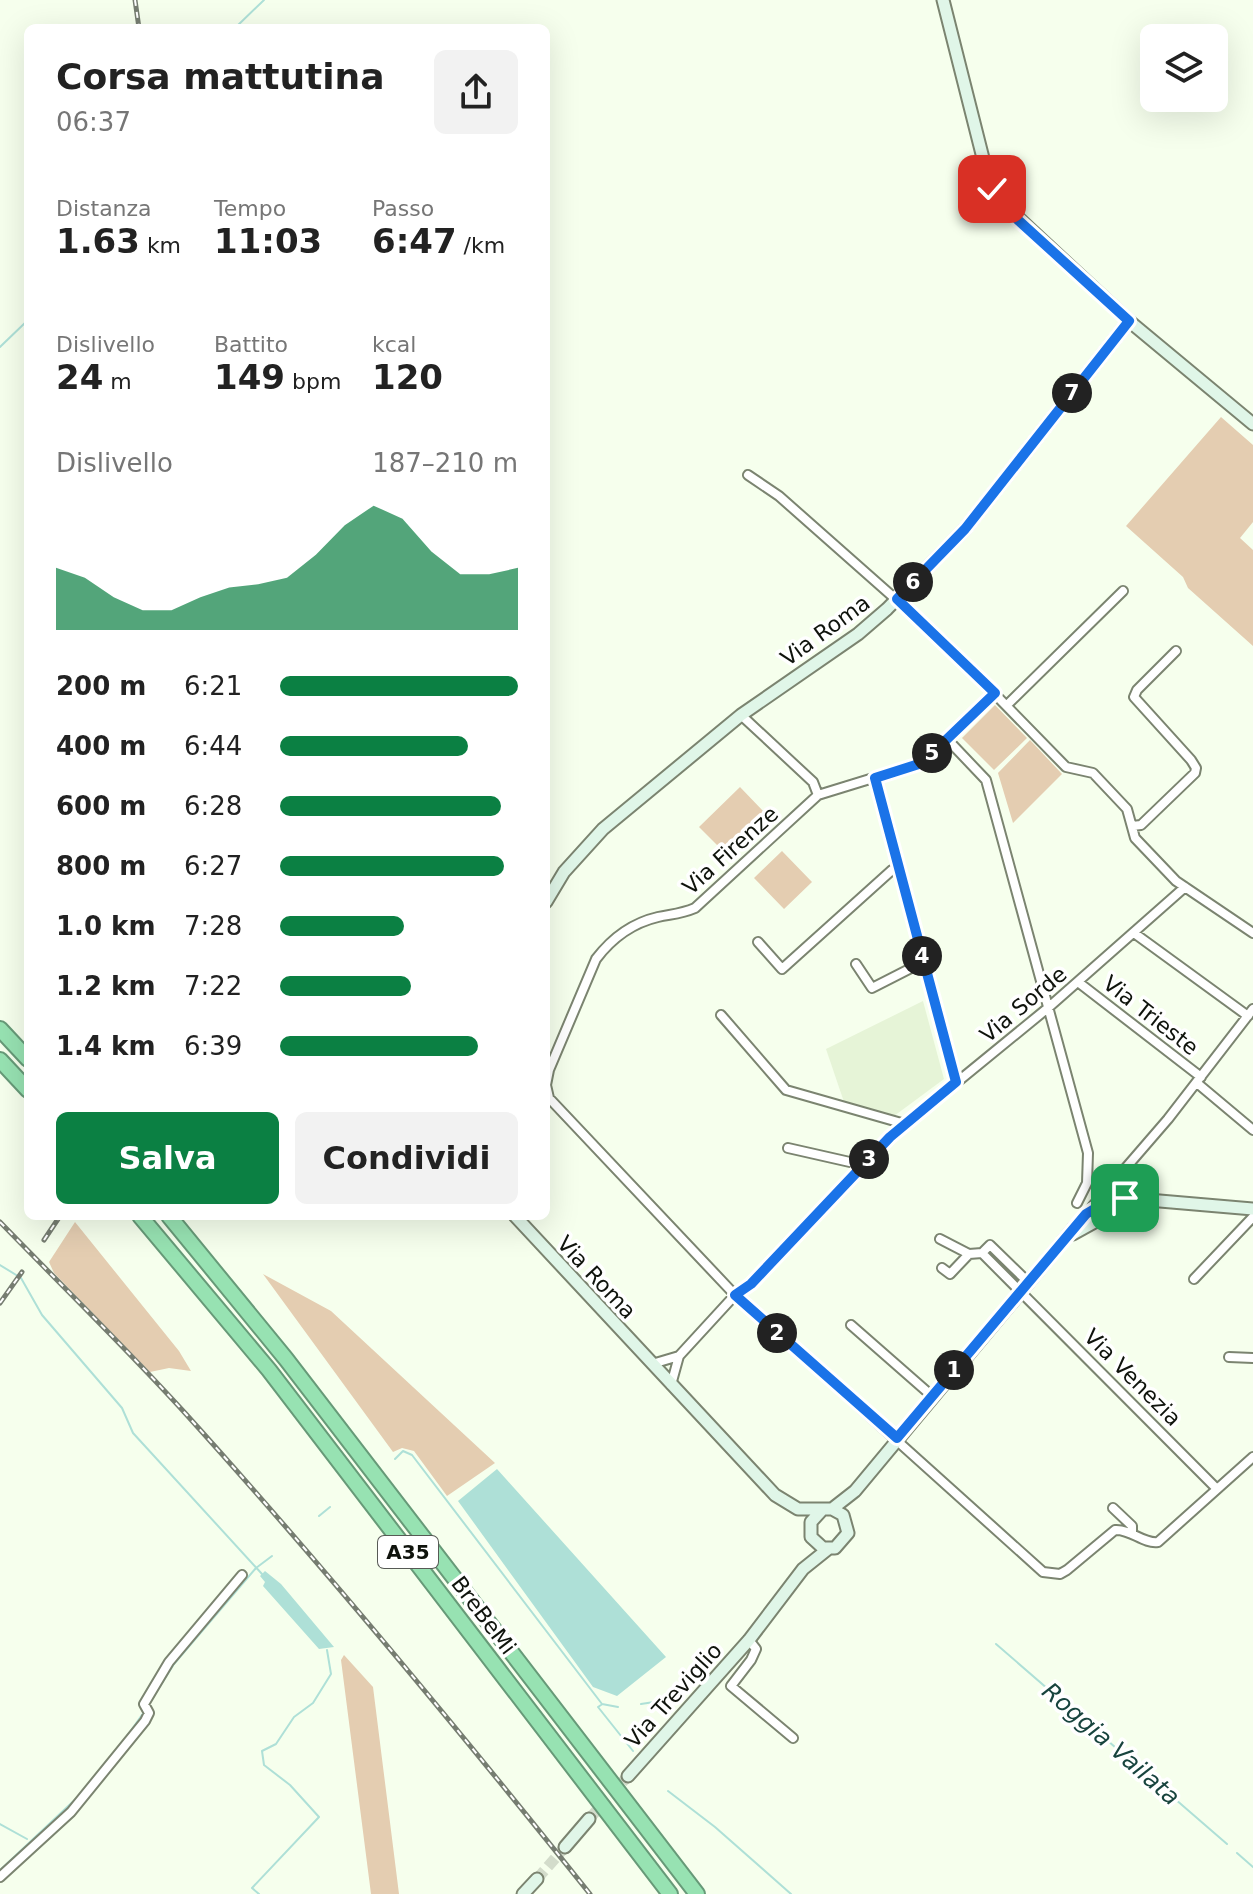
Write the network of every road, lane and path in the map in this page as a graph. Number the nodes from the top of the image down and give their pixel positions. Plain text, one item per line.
1 (943, 0) edge
2 (1129, 321) junction
3 (1253, 424) edge
4 (748, 475) dead end
5 (1123, 591) dead end
6 (897, 599) junction
7 (1176, 651) dead end
8 (995, 693) junction
9 (1007, 705) junction
10 (741, 715) junction
11 (947, 739) junction
12 (875, 778) junction
13 (818, 795) junction
14 (1132, 826) junction
15 (899, 868) junction
16 (1185, 887) junction
17 (550, 895) edge
18 (1134, 933) junction
19 (1253, 933) edge
20 (758, 942) dead end
21 (923, 962) junction
22 (856, 964) dead end
23 (1078, 982) junction
24 (1049, 1007) junction
25 (1250, 1012) edge
26 (721, 1015) dead end
27 (0, 1029) edge
28 (24, 1055) edge
29 (0, 1060) edge
30 (550, 1068) edge
31 (1199, 1080) junction
32 (956, 1082) junction
33 (24, 1086) edge
34 (550, 1094) edge
35 (905, 1124) junction
36 (1253, 1130) edge
37 (788, 1148) dead end
38 (863, 1165) junction
39 (1121, 1175) junction
40 (1135, 1198) junction
41 (1114, 1200) junction
42 (1077, 1203) dead end
43 (1166, 1203) junction
44 (1101, 1209) junction
45 (1253, 1209) edge
46 (1253, 1217) edge
47 (143, 1220) edge
48 (172, 1220) edge
49 (519, 1220) edge
50 (1069, 1237) junction
51 (940, 1239) dead end
52 (969, 1254) junction
53 (942, 1268) dead end
54 (1194, 1279) dead end
55 (1026, 1287) junction
56 (735, 1295) junction
57 (851, 1325) dead end
58 (679, 1356) junction
59 (1229, 1357) dead end
60 (1253, 1358) edge
61 (652, 1364) junction
62 (671, 1385) junction
63 (932, 1396) junction
64 (897, 1438) junction
65 (1253, 1457) edge
66 (1217, 1489) junction
67 (855, 1491) junction
68 (1113, 1508) dead end
69 (798, 1509) junction
70 (827, 1510) junction
71 (847, 1520) junction
72 (810, 1532) junction
73 (1132, 1533) junction
74 (828, 1549) junction
75 (803, 1569) junction
76 (242, 1575) dead end
77 (749, 1640) junction
78 (793, 1738) dead end
79 (628, 1776) tunnel mouth
80 (589, 1819) tunnel mouth
81 (565, 1847) tunnel mouth
82 (0, 1877) edge
83 (537, 1879) tunnel mouth
84 (523, 1894) edge
85 (670, 1894) edge
86 (697, 1894) edge

1 - 2 street
2 - 3 street
2 - 6 street, Via Roma
4 - 6 street
5 - 9 street
6 - 8 street
6 - 10 street, Via Roma
7 - 14 street
8 - 9 street
8 - 11 street, Via Firenze
9 - 14 street
10 - 13 street
10 - 17 street, Via Roma
11 - 12 street, Via Firenze
11 - 24 street
12 - 13 street, Via Firenze
12 - 15 street
13 - 30 street, Via Firenze
14 - 16 street
15 - 20 street
15 - 21 street
16 - 18 street, Via Sorde
16 - 19 street
18 - 23 street, Via Sorde
18 - 25 street
21 - 22 street
21 - 32 street
23 - 24 street, Via Sorde
23 - 31 street, Via Trieste
24 - 32 street, Via Sorde
24 - 42 street
25 - 31 street
26 - 35 street
27 - 28 highway
29 - 33 highway
31 - 36 street, Via Trieste
31 - 39 street
32 - 35 street, Via Sorde
34 - 56 street, Via Firenze
35 - 38 street, Via Sorde
37 - 38 street
38 - 56 street, Via Sorde
39 - 40 street
39 - 41 street
39 - 44 street
40 - 41 street
40 - 43 street
41 - 44 street
43 - 44 street
43 - 45 street
44 - 50 street
44 - 50 street
46 - 54 street
47 - 85 highway, BreBeMi / A35
48 - 86 highway, BreBeMi / A35
49 - 61 street, Via Roma
50 - 55 street, Via Treviglio
51 - 52 street
52 - 53 street
52 - 55 street, Via Venezia
55 - 63 street, Via Treviglio
55 - 66 street, Via Venezia
56 - 58 street
56 - 64 street, Via Firenze
57 - 63 street
58 - 61 street
58 - 62 street
59 - 60 street
61 - 62 street, Via Roma
62 - 69 street, Via Roma
63 - 64 street, Via Treviglio
64 - 67 street, Via Treviglio
64 - 73 street, Via Firenze
65 - 66 street
66 - 73 street
67 - 70 street, Via Treviglio
67 - 71 street, Via Treviglio
68 - 73 street
69 - 70 street
69 - 72 street, Via Roma
70 - 71 street
70 - 72 street, Via Treviglio
71 - 74 street, Via Treviglio
72 - 74 street
72 - 75 street, Via Treviglio
74 - 75 street, Via Treviglio
75 - 77 street, Via Treviglio
76 - 82 street
77 - 78 street, Via Treviglio
77 - 79 street, Via Treviglio
80 - 81 street
83 - 84 street

